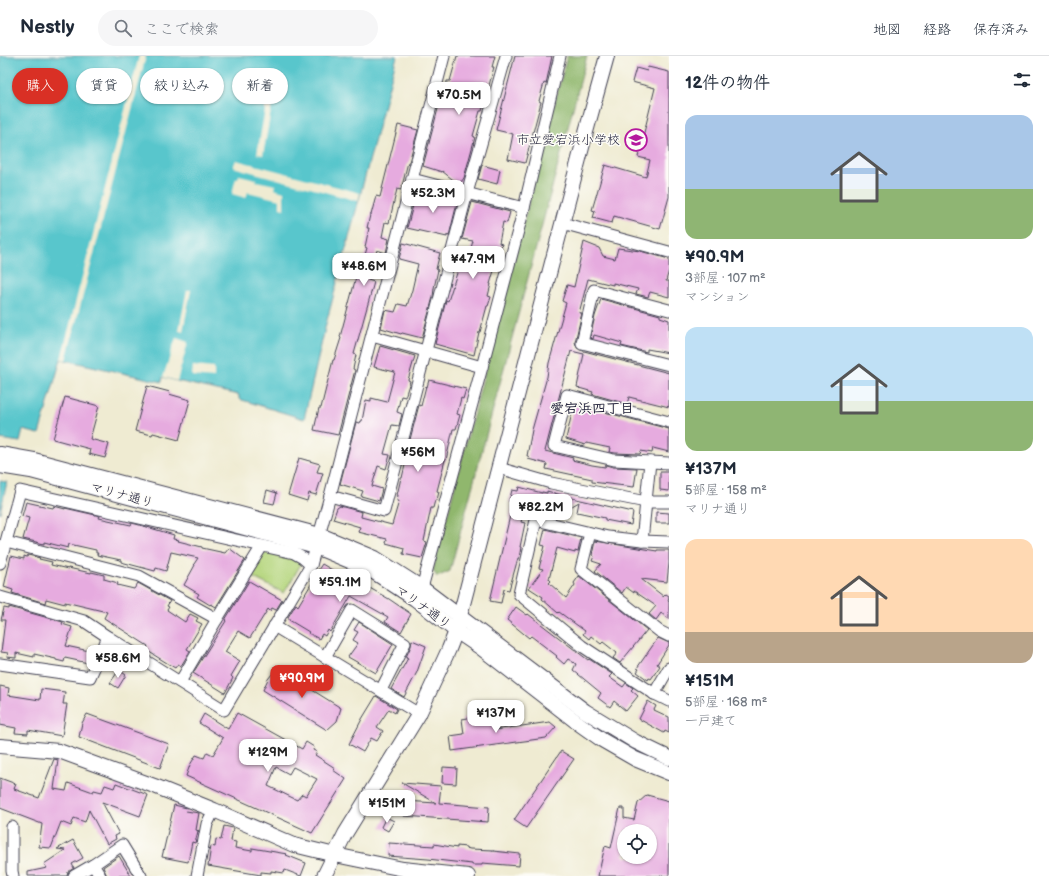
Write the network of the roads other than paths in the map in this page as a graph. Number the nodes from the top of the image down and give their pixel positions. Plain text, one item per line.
1 (444, 56) edge
2 (506, 56) edge
3 (560, 56) edge
4 (606, 56) edge
5 (412, 179) junction
6 (467, 193) junction
7 (524, 208) junction
8 (562, 223) junction
9 (669, 252) edge
10 (669, 310) edge
11 (372, 336) junction
12 (426, 351) junction
13 (669, 365) edge
14 (482, 367) junction
15 (669, 422) edge
16 (0, 454) edge
17 (650, 462) junction
18 (669, 463) edge
19 (32, 465) junction
20 (0, 466) edge
21 (499, 468) junction
22 (330, 496) junction
23 (646, 502) junction
24 (669, 502) edge
25 (590, 533) junction
26 (318, 541) junction
27 (642, 541) junction
28 (6, 542) junction
29 (669, 542) edge
30 (262, 546) junction
31 (0, 563) edge
32 (311, 565) junction
33 (422, 588) junction
34 (0, 597) edge
35 (460, 616) junction
36 (217, 619) junction
37 (274, 626) junction
38 (456, 631) junction
39 (669, 636) edge
40 (108, 637) junction
41 (325, 657) junction
42 (0, 664) edge
43 (669, 668) edge
44 (180, 682) junction
45 (381, 690) junction
46 (654, 694) junction
47 (669, 701) edge
48 (419, 714) junction
49 (0, 746) edge
50 (669, 758) edge
51 (669, 773) edge
52 (214, 810) junction
53 (12, 828) dead end
54 (334, 855) junction
55 (93, 864) junction
56 (13, 876) edge
57 (74, 876) edge
58 (100, 876) edge
59 (141, 876) edge
60 (197, 876) edge
61 (324, 876) edge
62 (468, 876) edge

1 - 5 street
2 - 6 street
3 - 7 street
4 - 8 street
5 - 6 street
5 - 11 street
6 - 7 street
6 - 12 street
7 - 14 street
8 - 9 street
8 - 21 street
10 - 13 street
11 - 12 street
11 - 22 street
12 - 14 street
12 - 22 street
14 - 33 street
15 - 17 street
16 - 19 street
17 - 18 street
17 - 23 street
19 - 20 street
19 - 26 street, マリナ通り
21 - 23 street
21 - 35 street
22 - 26 street
23 - 24 street
23 - 27 street
25 - 27 street
25 - 39 street
25 - 46 street
26 - 32 street
26 - 33 street, マリナ通り
26 - 38 street, マリナ通り
27 - 29 street
28 - 30 street
28 - 31 street
28 - 36 street
30 - 32 street
30 - 36 street
32 - 37 street
33 - 35 street, マリナ通り
34 - 40 street
35 - 38 street
35 - 50 street, マリナ通り
36 - 44 street
37 - 41 street
37 - 44 street
38 - 48 street
38 - 51 street, マリナ通り
40 - 42 street
40 - 44 street
41 - 45 street
41 - 45 street
43 - 46 street
45 - 48 street
46 - 47 street
48 - 54 street
49 - 52 street
52 - 54 street
52 - 60 street
53 - 56 street
54 - 61 street
54 - 62 street
55 - 57 street
55 - 58 street
55 - 59 street

